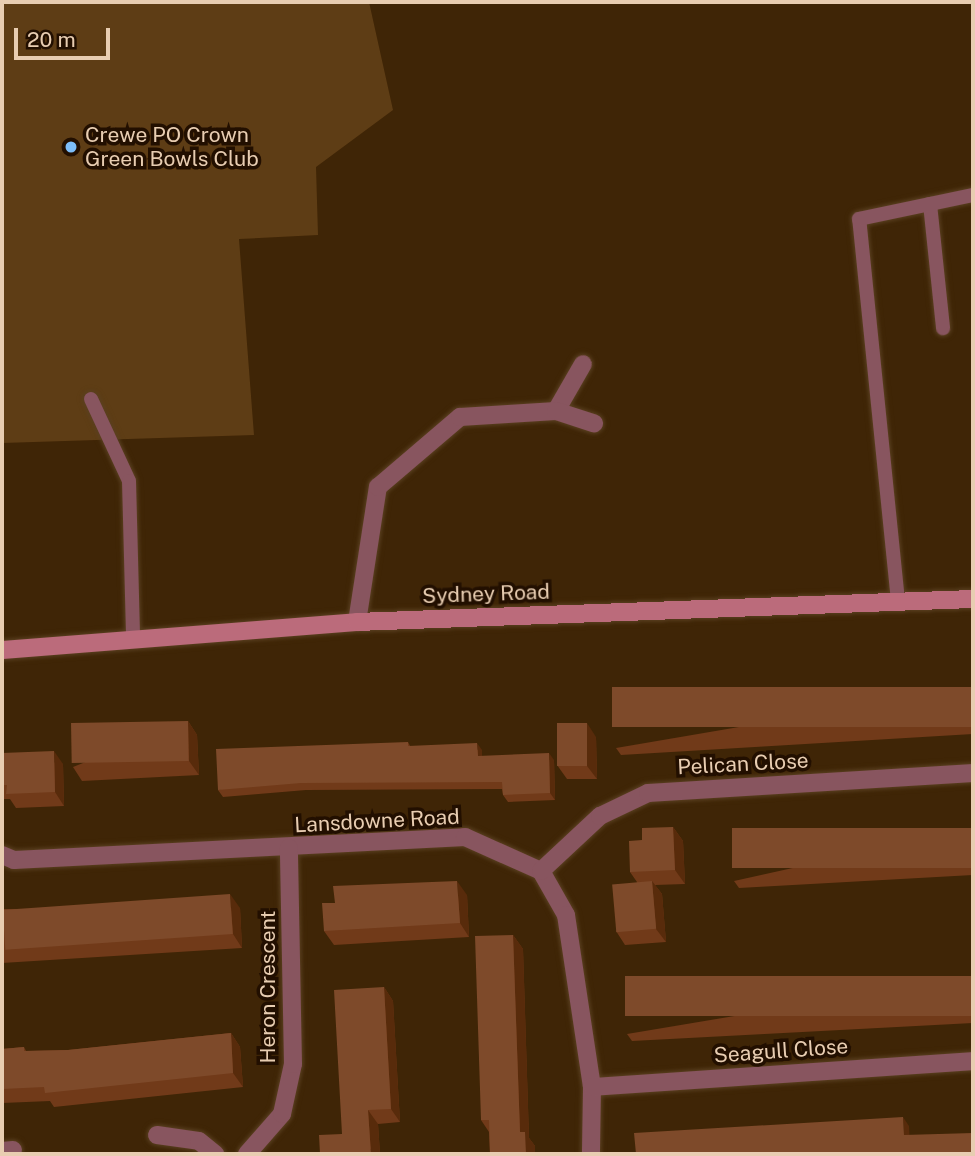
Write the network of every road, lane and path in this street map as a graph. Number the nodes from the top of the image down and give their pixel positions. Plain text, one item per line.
1 (973, 194) edge
2 (930, 204) junction
3 (943, 328) dead end
4 (583, 364) dead end
5 (91, 399) dead end
6 (556, 411) junction
7 (594, 423) dead end
8 (973, 599) edge
9 (898, 601) junction
10 (356, 622) junction
11 (133, 639) junction
12 (2, 650) edge
13 (973, 773) edge
14 (289, 848) junction
15 (2, 855) edge
16 (541, 871) junction
17 (973, 1061) edge
18 (592, 1087) junction
19 (157, 1135) dead end
20 (215, 1154) edge
21 (247, 1154) edge
22 (591, 1154) edge

1 - 2 lane
2 - 3 lane
2 - 9 lane
4 - 6 street
5 - 11 lane
6 - 7 street
6 - 10 street
8 - 9 street, Sydney Road
9 - 10 street, Sydney Road
10 - 11 street, Sydney Road
11 - 12 street, Sydney Road
13 - 16 street, Pelican Close
14 - 15 street, Lansdowne Road
14 - 16 street, Lansdowne Road
14 - 21 street, Heron Crescent
16 - 18 street
17 - 18 street, Seagull Close
18 - 22 street
19 - 20 street

